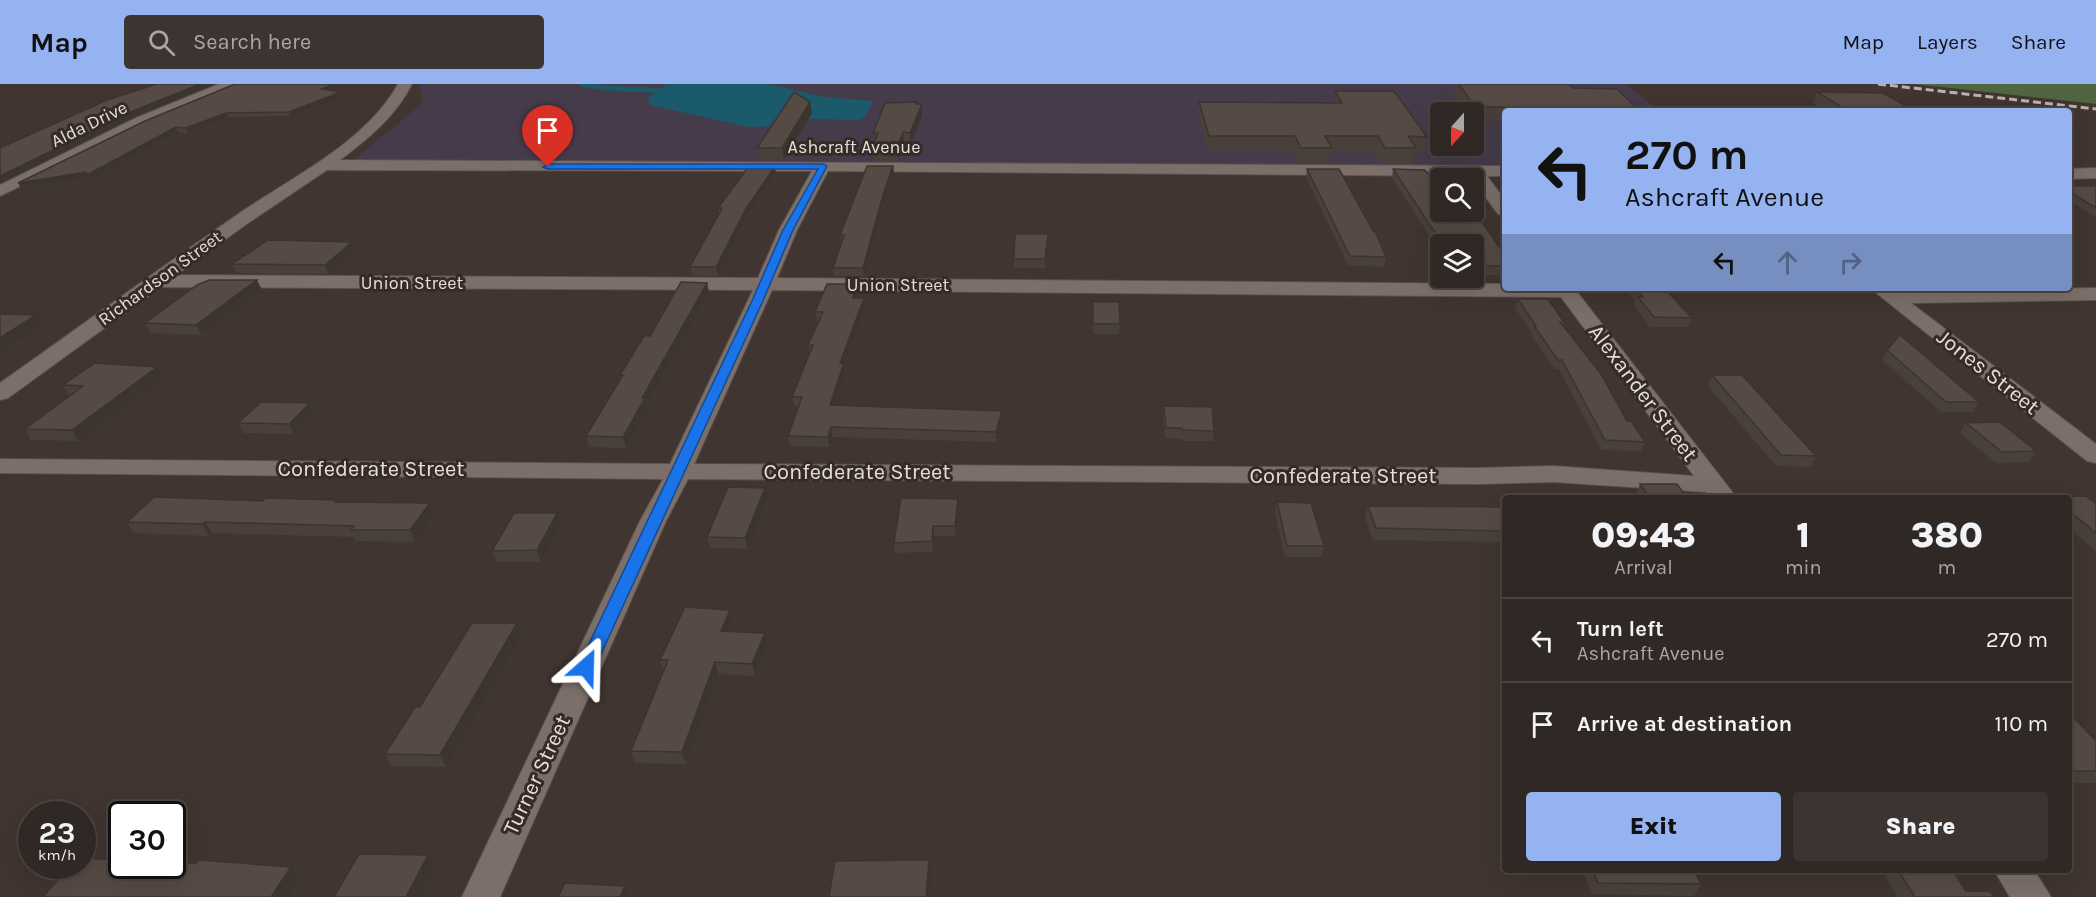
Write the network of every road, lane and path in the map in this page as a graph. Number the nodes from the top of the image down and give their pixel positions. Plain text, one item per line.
1 (231, 84) edge
2 (405, 84) edge
3 (321, 165) junction
4 (823, 166) junction
5 (1430, 171) edge
6 (1484, 171) edge
7 (1502, 171) edge
8 (2096, 173) edge
9 (2072, 174) edge
10 (1484, 183) edge
11 (0, 191) edge
12 (1502, 207) edge
13 (157, 281) junction
14 (764, 286) junction
15 (1502, 289) edge
16 (1566, 291) edge
17 (1885, 292) edge
18 (2096, 294) edge
19 (0, 393) edge
20 (2096, 456) edge
21 (0, 466) edge
22 (678, 473) junction
23 (1719, 492) edge
24 (2014, 873) edge
25 (482, 897) edge
26 (2032, 897) edge

1 - 11 street, Alda Drive
2 - 3 street
3 - 4 street, Ashcraft Avenue
3 - 13 street, Richardson Street
4 - 5 street, Ashcraft Avenue
4 - 14 street, Turner Street
6 - 7 street, Ashcraft Avenue
8 - 9 street
10 - 12 street
13 - 14 street, Union Street
13 - 19 street, Richardson Street
14 - 15 street, Union Street
14 - 22 street, Turner Street
16 - 23 street, Alexander Street
17 - 18 street
17 - 20 street, Jones Street
21 - 22 street, Confederate Street
22 - 23 street, Confederate Street
22 - 25 street, Turner Street
24 - 26 street

